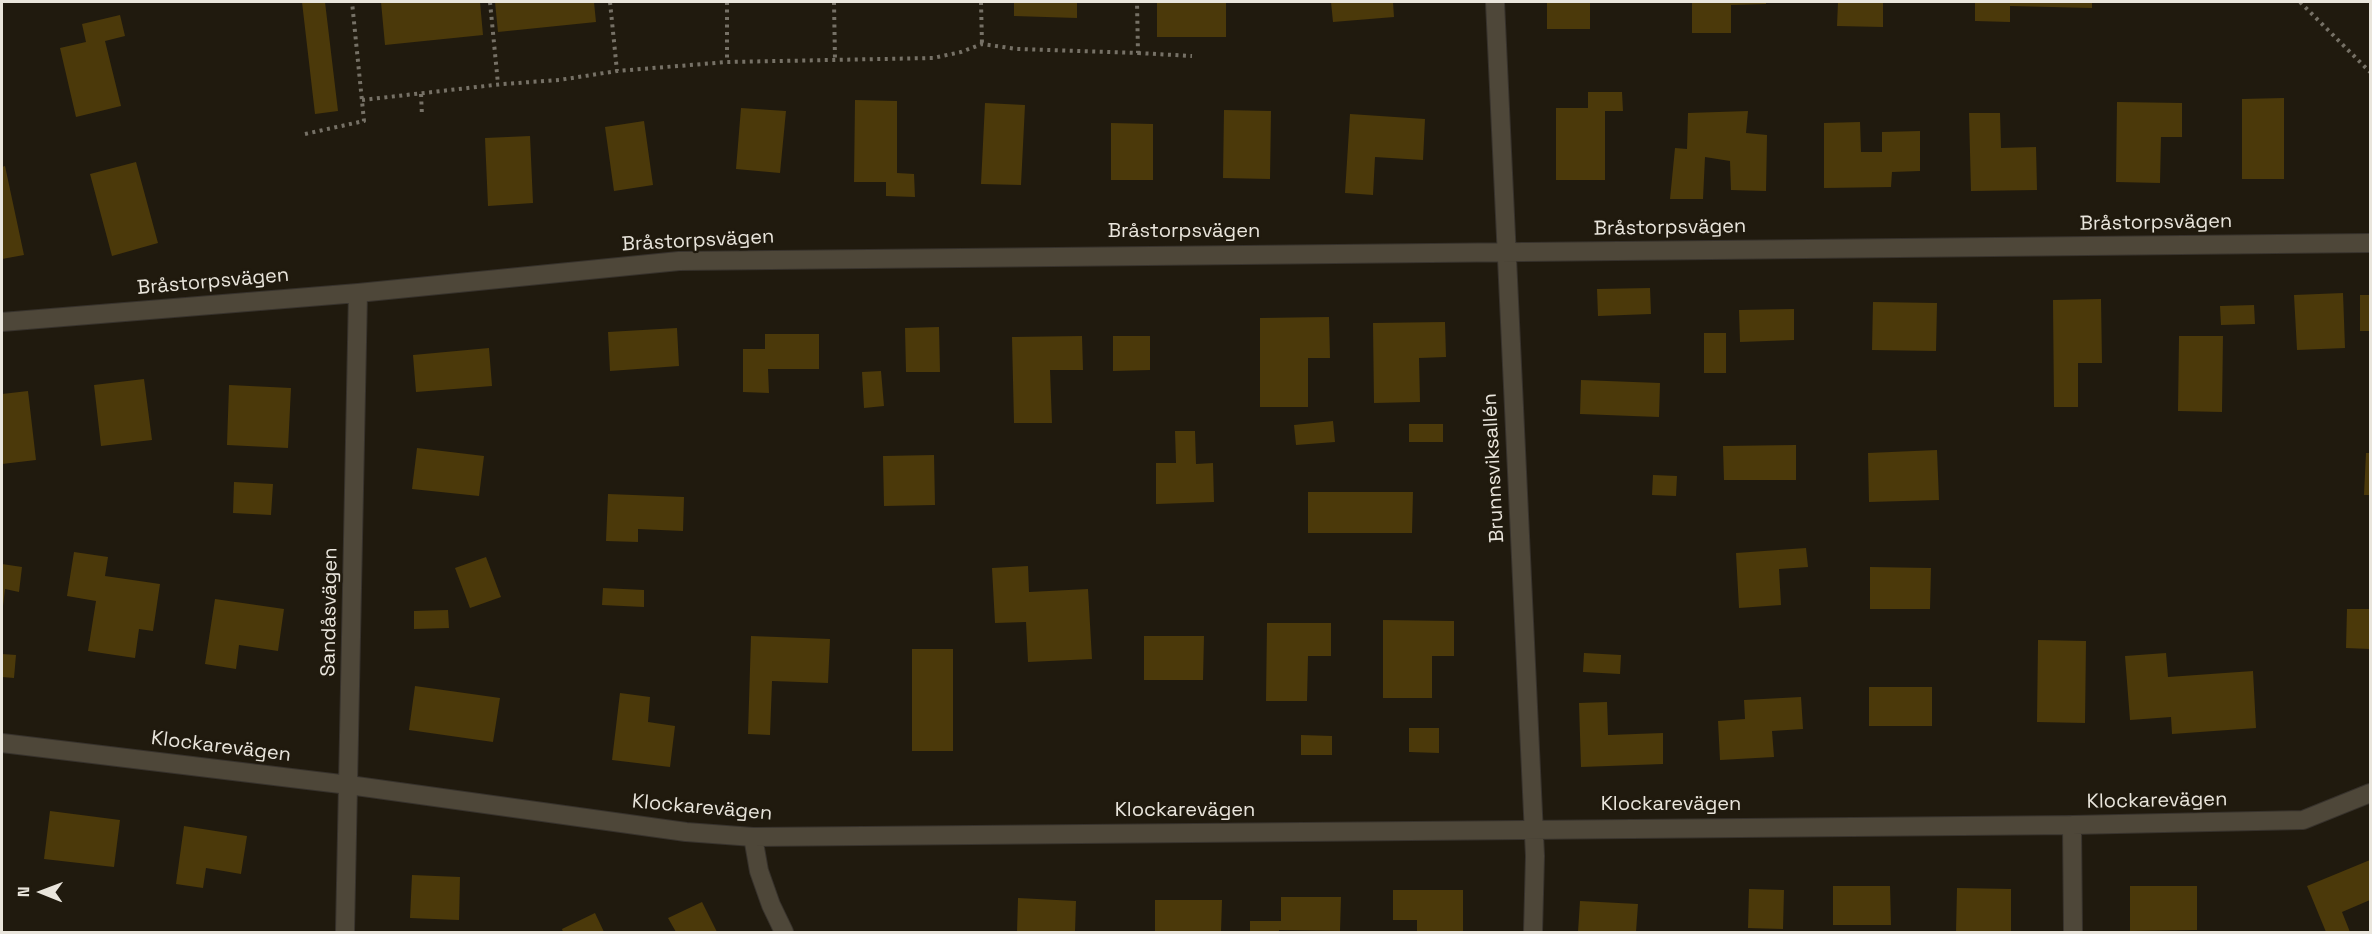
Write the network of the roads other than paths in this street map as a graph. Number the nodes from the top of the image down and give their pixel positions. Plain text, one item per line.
1 (1494, 2) edge
2 (2370, 243) edge
3 (1507, 252) junction
4 (358, 293) junction
5 (2, 322) edge
6 (2, 743) edge
7 (349, 785) junction
8 (2370, 793) edge
9 (2072, 825) junction
10 (1534, 829) junction
11 (753, 837) junction
12 (345, 933) edge
13 (784, 933) edge
14 (1533, 933) edge
15 (2073, 933) edge

1 - 3 street, Brunnsviksallén
2 - 3 street, Bråstorpsvägen
3 - 4 street, Bråstorpsvägen
3 - 10 street, Brunnsviksallén
4 - 5 street, Bråstorpsvägen
4 - 7 street, Sandåsvägen
6 - 7 street, Klockarevägen
7 - 11 street, Klockarevägen
7 - 12 street, Sandåsvägen
8 - 9 street, Klockarevägen
9 - 10 street, Klockarevägen
9 - 15 street
10 - 11 street, Klockarevägen
10 - 14 street, Brunnsviksallén
11 - 13 street

